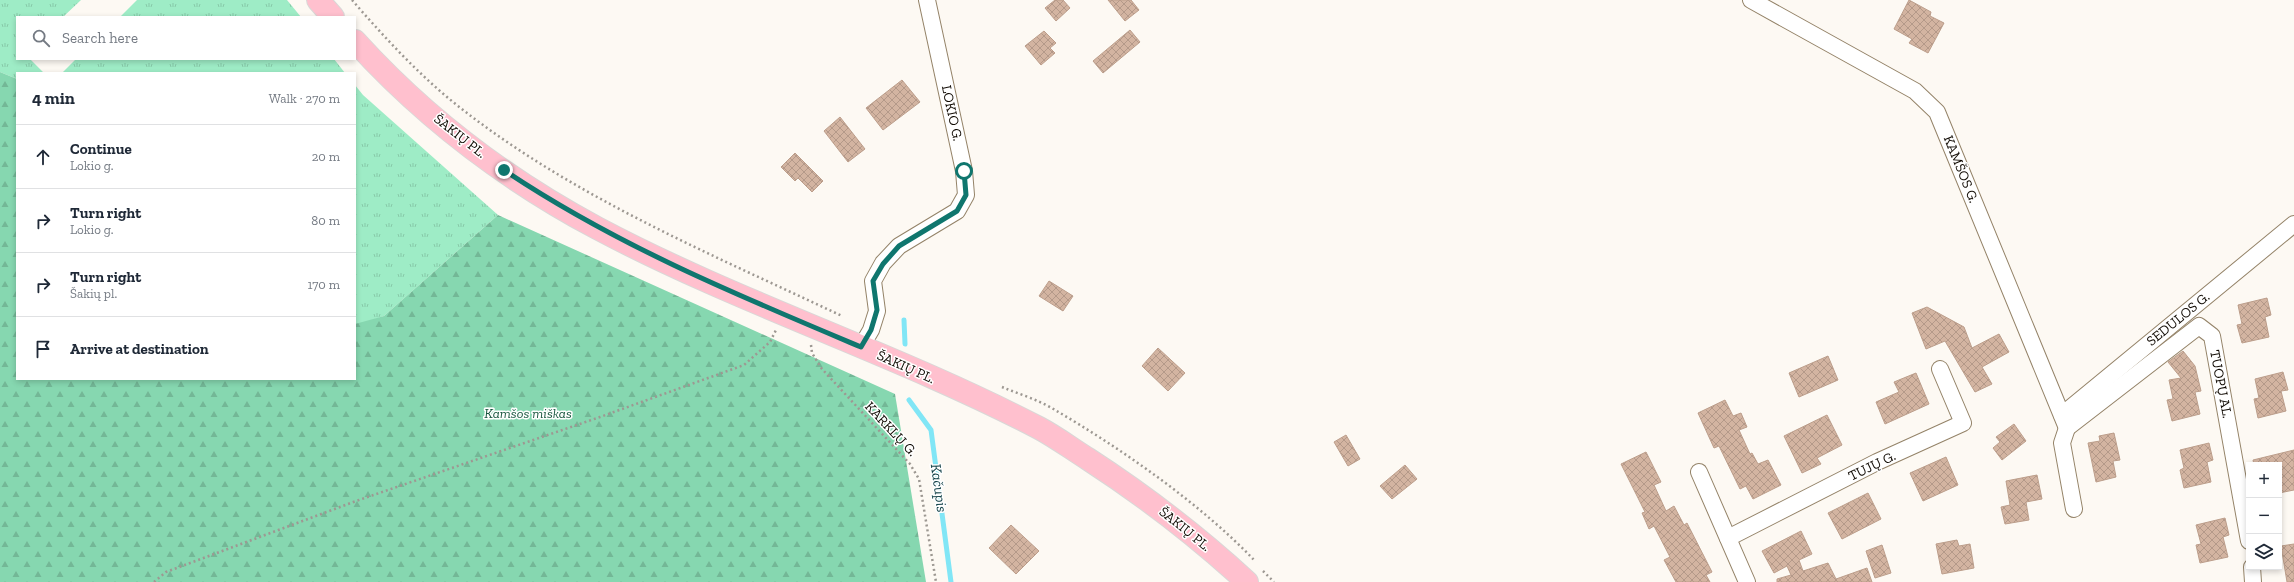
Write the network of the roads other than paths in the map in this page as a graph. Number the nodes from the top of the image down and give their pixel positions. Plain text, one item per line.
1 (318, 0) edge
2 (927, 0) edge
3 (1751, 0) edge
4 (332, 16) edge
5 (356, 42) edge
6 (2294, 224) edge
7 (866, 339) junction
8 (1940, 369) dead end
9 (2065, 421) junction
10 (1699, 472) dead end
11 (2074, 509) dead end
12 (2248, 534) edge
13 (1728, 538) junction
14 (2252, 570) edge
15 (1246, 582) edge
16 (1748, 582) edge
17 (2253, 582) edge

1 - 4 main road
2 - 7 street, LOKIO G.
3 - 9 street, KAMŠOS G.
5 - 7 main road, ŠAKIŲ PL.
6 - 9 street, SEDULOS G.
7 - 15 main road, ŠAKIŲ PL.
8 - 13 street, TUJŲ G.
9 - 11 street
9 - 12 street, TUOPŲ AL.
10 - 13 street
13 - 16 street
14 - 17 street

